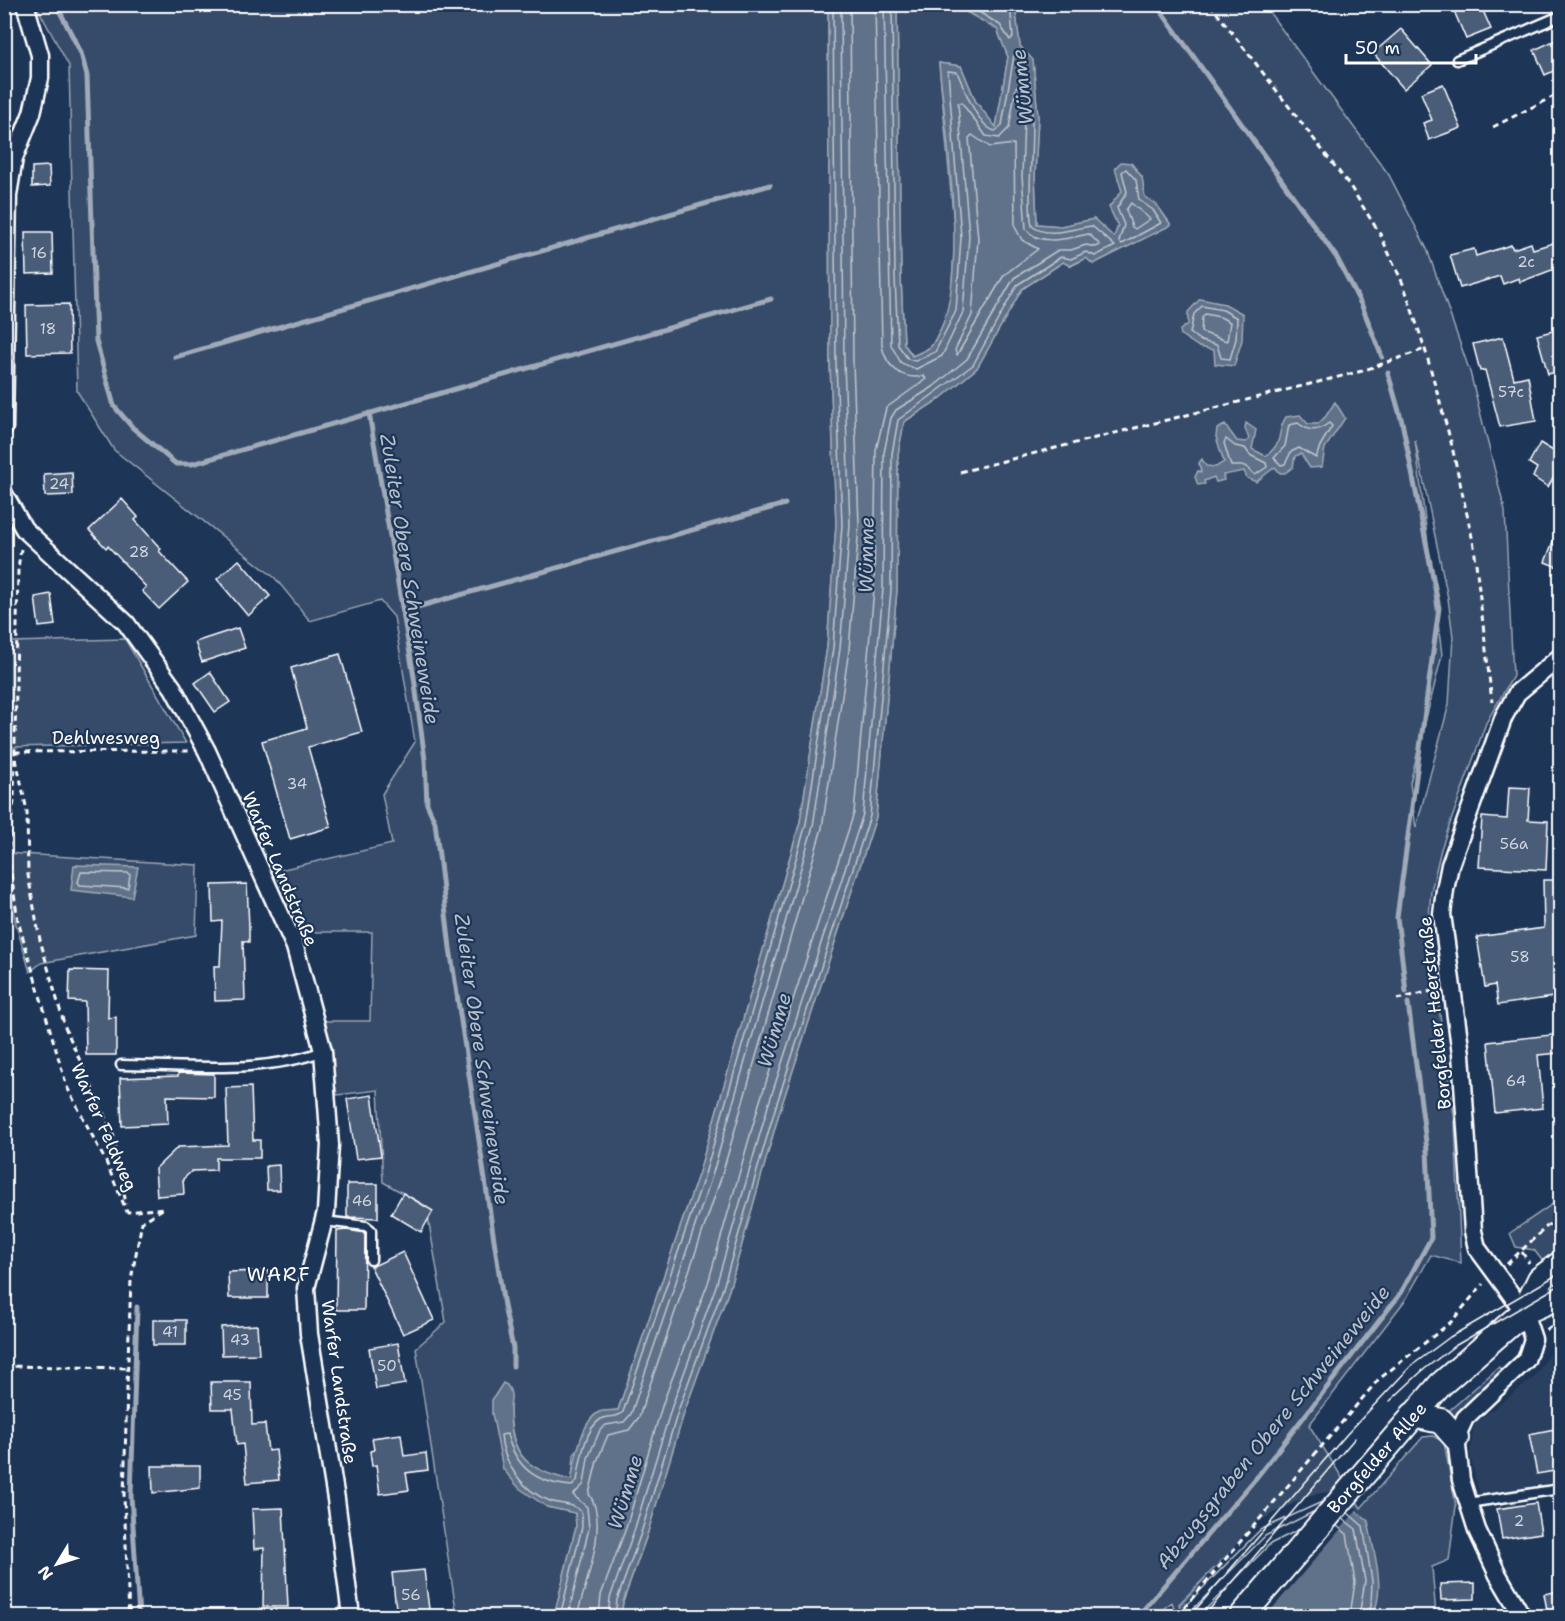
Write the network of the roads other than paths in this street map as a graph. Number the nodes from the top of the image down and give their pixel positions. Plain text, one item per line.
1 (25, 4) edge
2 (1560, 16) edge
3 (1457, 60) dead end
4 (4, 428) edge
5 (4, 494) edge
6 (1560, 657) edge
7 (322, 1051) junction
8 (121, 1065) dead end
9 (324, 1221) junction
10 (371, 1260) dead end
11 (1560, 1264) edge
12 (1560, 1296) edge
13 (1524, 1312) junction
14 (1413, 1415) junction
15 (1456, 1438) junction
16 (1560, 1489) edge
17 (1468, 1503) junction
18 (351, 1617) edge
19 (1242, 1617) edge
20 (1522, 1617) edge

1 - 4 street
2 - 3 lane
5 - 7 street, Warfer Landstraße
6 - 13 street, Borgfelder Heerstraße
7 - 8 lane
7 - 9 street, Warfer Landstraße
9 - 10 lane
9 - 18 street, Warfer Landstraße
11 - 13 main road, Borgfelder Allee
12 - 13 main road, Borgfelder Allee
13 - 14 main road, Borgfelder Allee
13 - 15 street
14 - 15 main road
14 - 19 main road, Borgfelder Allee
15 - 17 street
16 - 17 lane
17 - 20 street

